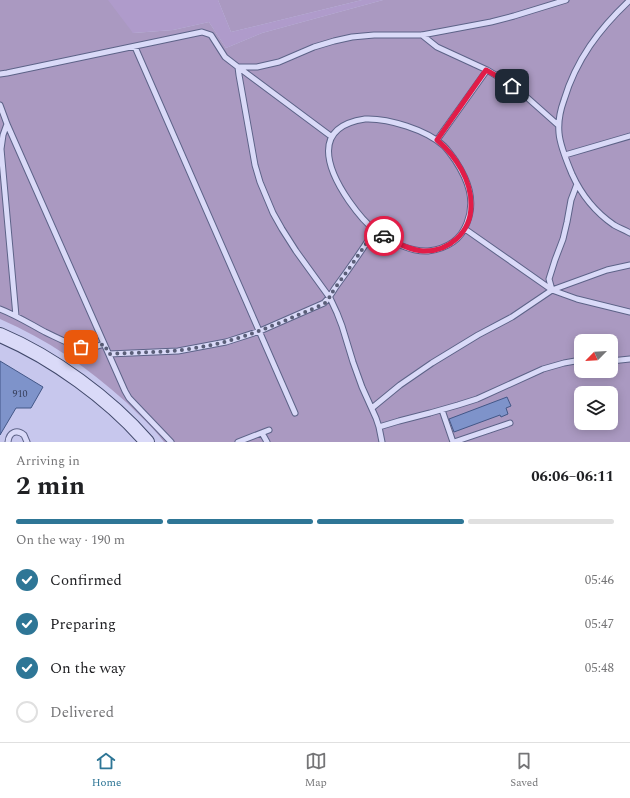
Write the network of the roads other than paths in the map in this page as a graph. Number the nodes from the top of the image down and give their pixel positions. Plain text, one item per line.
1 (566, 0) edge
2 (630, 0) edge
3 (422, 35) junction
4 (135, 47) junction
5 (238, 67) junction
6 (486, 70) junction
7 (0, 74) edge
8 (0, 105) edge
9 (7, 124) junction
10 (558, 125) junction
11 (630, 136) edge
12 (332, 137) junction
13 (437, 140) junction
14 (565, 155) junction
15 (576, 184) junction
16 (465, 229) junction
17 (375, 230) junction
18 (630, 232) edge
19 (630, 265) edge
20 (552, 290) junction
21 (330, 298) junction
22 (0, 309) edge
23 (630, 312) edge
24 (16, 316) junction
25 (260, 331) junction
26 (0, 335) edge
27 (104, 344) junction
28 (109, 354) junction
29 (630, 359) edge
30 (618, 360) edge
31 (574, 361) edge
32 (372, 408) junction
33 (442, 410) junction
34 (295, 413) dead end
35 (510, 424) dead end
36 (379, 427) junction
37 (269, 430) dead end
38 (262, 433) junction
39 (8, 442) edge
40 (27, 442) edge
41 (147, 442) edge
42 (171, 442) edge
43 (238, 442) edge
44 (267, 442) edge
45 (382, 442) edge
46 (453, 442) edge

1 - 3 lane
2 - 10 lane
3 - 5 lane
3 - 6 lane
4 - 5 lane
4 - 7 lane
4 - 25 lane
5 - 12 lane
5 - 21 lane
6 - 10 lane
6 - 13 lane
8 - 9 lane
9 - 24 lane
9 - 27 lane
10 - 14 lane
11 - 14 lane
12 - 13 lane
12 - 17 lane
13 - 16 lane
14 - 15 lane
15 - 18 lane
15 - 20 lane
16 - 17 lane
16 - 20 lane
17 - 21 lane
19 - 20 lane
20 - 23 lane
20 - 32 lane
21 - 25 lane
21 - 32 lane
22 - 24 lane
24 - 27 lane
25 - 28 lane
25 - 34 lane
26 - 41 street
27 - 28 lane
28 - 42 lane
29 - 30 lane
31 - 33 lane
32 - 36 lane
33 - 36 lane
33 - 46 lane
35 - 46 lane
36 - 45 lane
37 - 38 lane
38 - 43 lane
38 - 44 lane
39 - 40 lane

